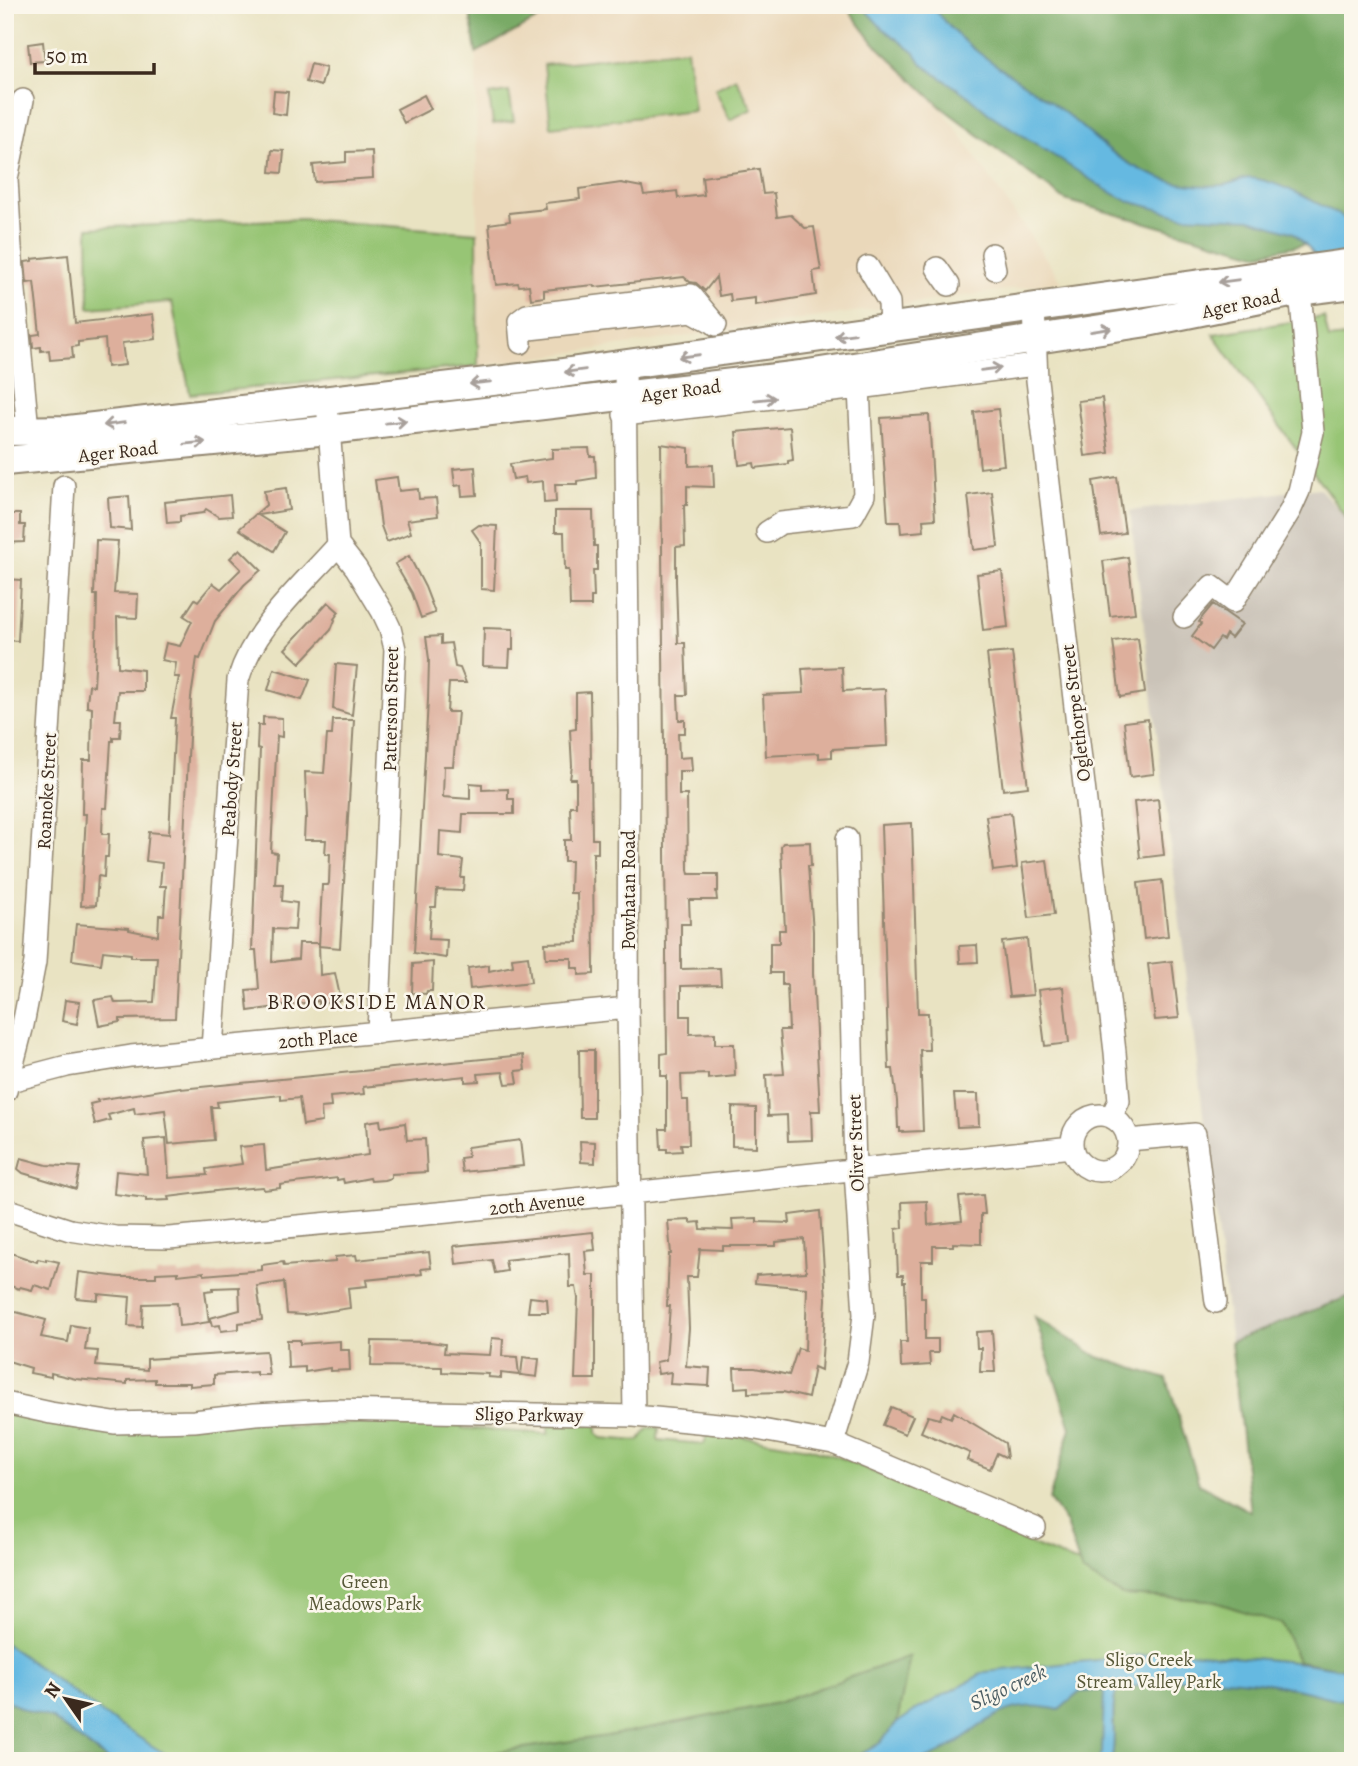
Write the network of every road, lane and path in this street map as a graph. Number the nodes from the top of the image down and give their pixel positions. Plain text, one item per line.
1 (23, 100) dead end
2 (1353, 263) edge
3 (868, 267) dead end
4 (1301, 284) junction
5 (1353, 284) edge
6 (1034, 307) junction
7 (716, 325) dead end
8 (890, 328) junction
9 (520, 332) dead end
10 (1035, 352) junction
11 (625, 365) junction
12 (859, 388) junction
13 (328, 400) junction
14 (624, 406) junction
15 (20, 423) edge
16 (329, 430) junction
17 (5, 461) edge
18 (64, 486) dead end
19 (766, 532) dead end
20 (338, 545) junction
21 (1184, 617) dead end
22 (847, 839) dead end
23 (628, 1008) junction
24 (378, 1033) junction
25 (212, 1048) junction
26 (8, 1087) edge
27 (1111, 1117) junction
28 (1128, 1140) junction
29 (1072, 1147) junction
30 (855, 1170) junction
31 (630, 1193) junction
32 (5, 1209) edge
33 (1216, 1302) dead end
34 (5, 1403) edge
35 (634, 1416) junction
36 (833, 1443) junction
37 (1035, 1528) dead end

1 - 15 street
2 - 4 main road, Ager Road
3 - 8 street
4 - 5 main road, Ager Road
4 -> 6 main road, Ager Road
10 -> 4 main road, Ager Road
4 - 21 street
6 - 8 main road, Ager Road
6 - 10 street, Oglethorpe Street
7 - 9 street
8 -> 11 main road, Ager Road
12 -> 10 street, Ager Road
10 - 14 main road, Ager Road
10 - 27 street, Oglethorpe Street
11 -> 13 main road, Ager Road
11 - 14 street, Powhatan Road
14 -> 12 street, Ager Road
12 - 19 street
13 -> 15 main road, Ager Road
13 - 16 street
16 -> 14 main road, Ager Road
14 - 23 street, Powhatan Road
17 -> 16 main road, Ager Road
16 - 20 street
18 - 26 street, Roanoke Street
20 - 24 street, Patterson Street
20 - 25 street, Peabody Street
22 - 30 street, Oliver Street
23 - 24 street, 20th Place
23 - 31 street, Powhatan Road
24 - 25 street, 20th Place
25 - 26 street, 20th Place
27 - 28 street
27 - 29 street
28 - 29 street
28 - 33 street
29 - 30 street, 20th Avenue
30 - 31 street, 20th Avenue
30 - 36 street, Oliver Street
31 - 32 street, 20th Avenue
31 - 35 street, Powhatan Road
34 - 35 street, Sligo Parkway
35 - 36 street, Sligo Parkway
36 - 37 street, Sligo Parkway

